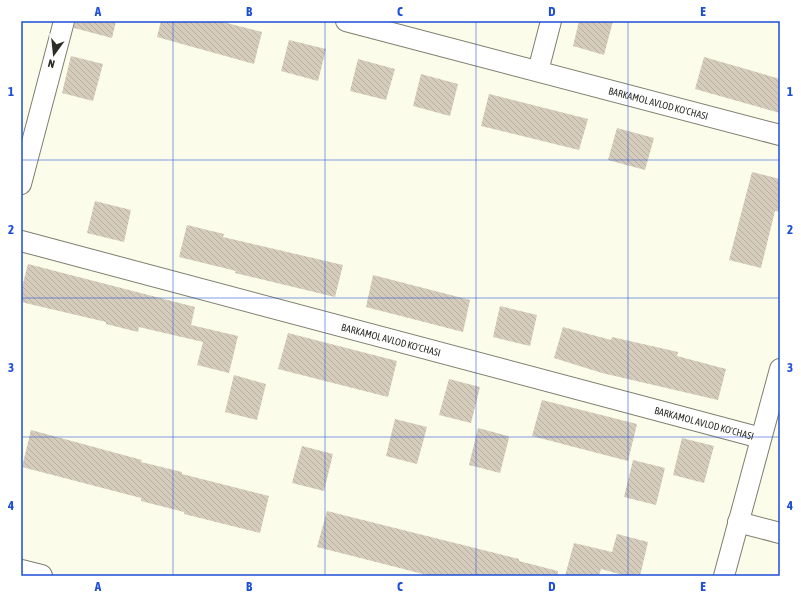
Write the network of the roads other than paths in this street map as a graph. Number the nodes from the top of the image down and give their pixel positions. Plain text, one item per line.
1 (64, 21) edge
2 (346, 21) edge
3 (552, 21) edge
4 (538, 71) junction
5 (780, 135) edge
6 (21, 184) edge
7 (21, 241) edge
8 (779, 378) edge
9 (760, 438) junction
10 (738, 522) junction
11 (780, 533) edge
12 (21, 571) edge
13 (41, 576) edge
14 (724, 576) edge

1 - 6 street
2 - 4 street, BARKAMOL AVLOD KO'CHASI
3 - 4 street
4 - 5 street, BARKAMOL AVLOD KO'CHASI
7 - 9 street, BARKAMOL AVLOD KO'CHASI
8 - 9 street, BARKAMOL AVLOD KO'CHASI
9 - 10 street, BARKAMOL AVLOD KO'CHASI
10 - 11 street
10 - 14 street, BARKAMOL AVLOD KO'CHASI
12 - 13 street

